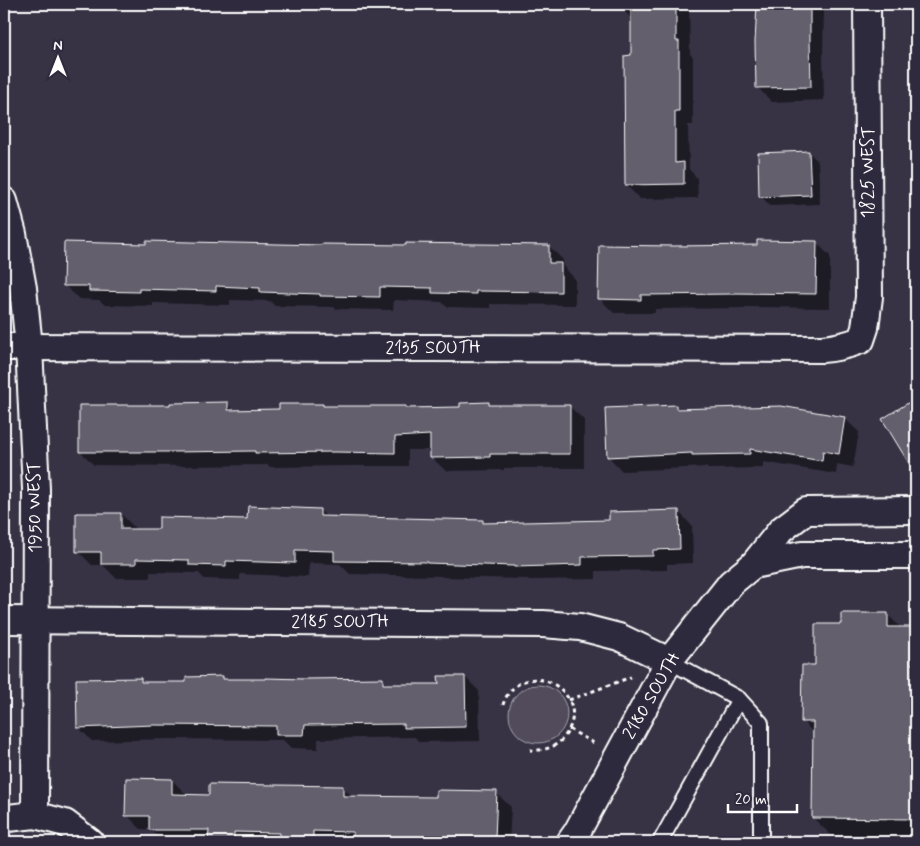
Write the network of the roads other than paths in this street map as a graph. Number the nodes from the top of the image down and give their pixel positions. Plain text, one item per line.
1 (868, 4) edge
2 (4, 201) edge
3 (861, 340) joint
4 (4, 347) edge
5 (30, 347) junction
6 (916, 510) edge
7 (916, 555) edge
8 (753, 565) junction
9 (4, 620) edge
10 (35, 620) junction
11 (669, 661) junction
12 (739, 699) junction
13 (35, 815) junction
14 (4, 820) edge
15 (90, 842) edge
16 (570, 842) edge
17 (660, 842) edge
18 (761, 842) edge

1 - 3 street, 1825 WEST
2 - 5 street, 1950 WEST
3 - 5 street, 2135 SOUTH
4 - 5 street, 2135 SOUTH
5 - 10 street, 1950 WEST
6 - 8 street, 2180 SOUTH
7 - 8 street, 2180 SOUTH
8 - 11 street, 2180 SOUTH
9 - 10 street, 2185 SOUTH
10 - 11 street, 2185 SOUTH
10 - 13 street, 1950 WEST
11 - 12 lane
11 - 16 street, 2180 SOUTH
12 - 17 lane
12 - 18 lane
13 - 14 street
13 - 15 street

